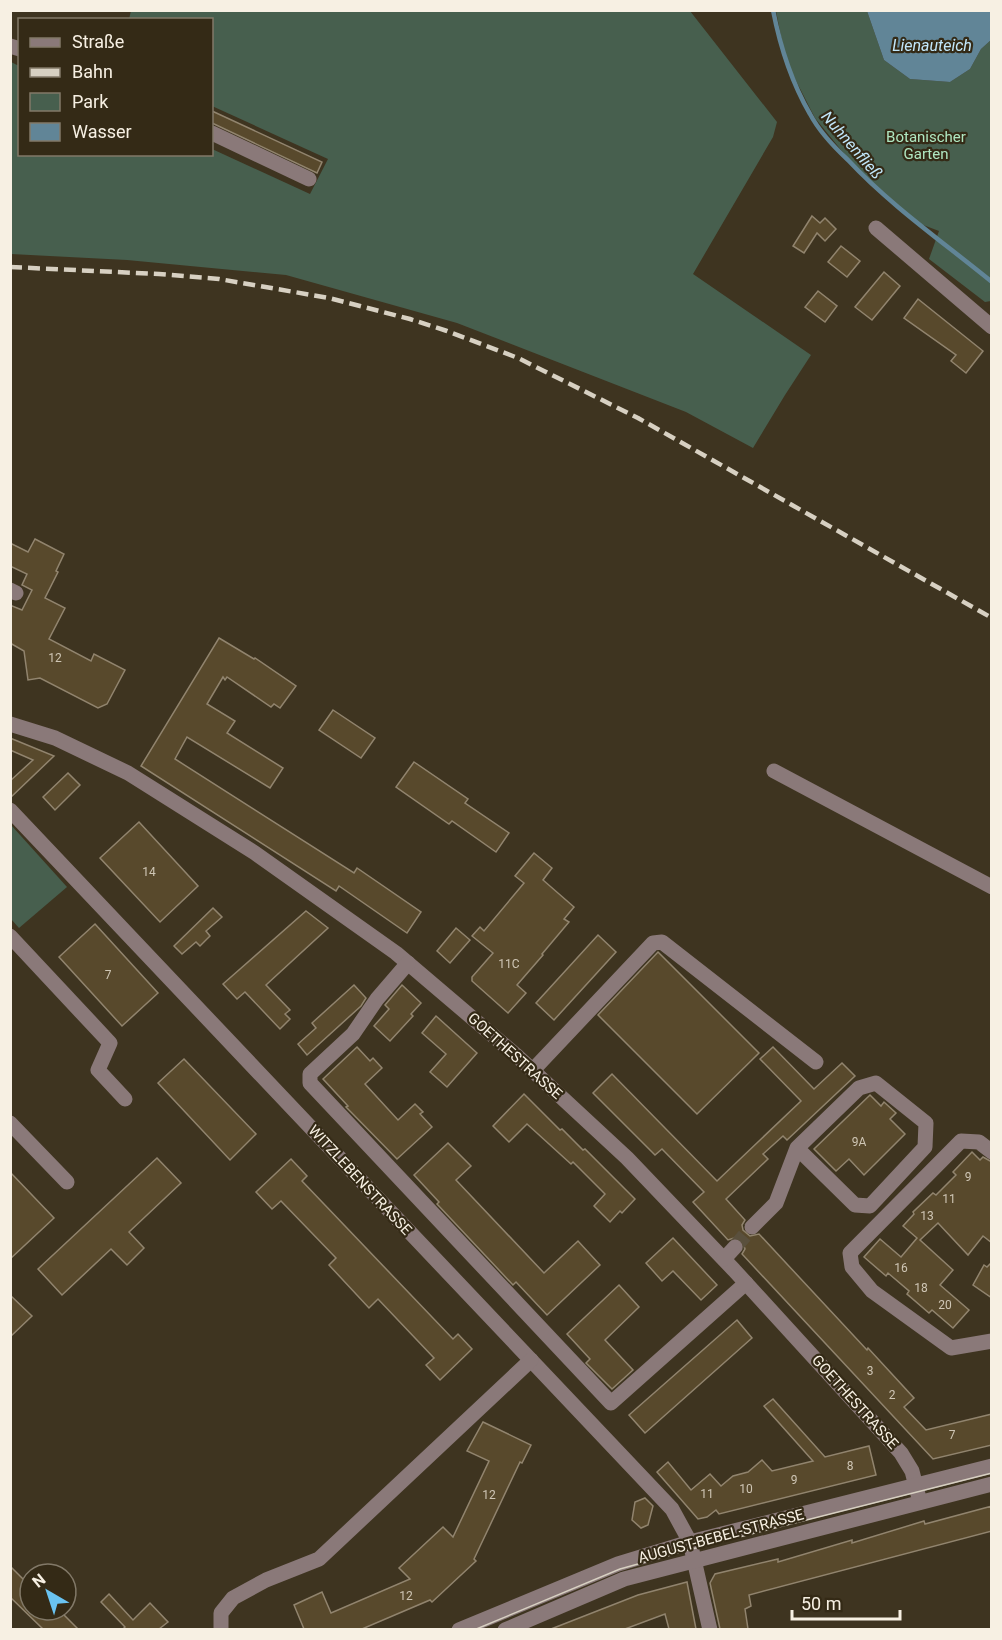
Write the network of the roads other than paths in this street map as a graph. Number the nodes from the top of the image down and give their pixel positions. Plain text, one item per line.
1 (213, 133) edge
2 (309, 178) dead end
3 (876, 228) dead end
4 (988, 321) edge
5 (10, 724) edge
6 (774, 771) dead end
7 (10, 810) edge
8 (992, 887) edge
9 (10, 936) edge
10 (408, 963) junction
11 (816, 1062) dead end
12 (533, 1070) junction
13 (125, 1099) dead end
14 (10, 1123) edge
15 (797, 1148) junction
16 (992, 1152) edge
17 (67, 1182) dead end
18 (752, 1227) tunnel mouth
19 (735, 1247) tunnel mouth
20 (724, 1259) junction
21 (746, 1283) junction
22 (992, 1341) edge
23 (531, 1360) junction
24 (992, 1466) edge
25 (992, 1484) edge
26 (916, 1486) junction
27 (920, 1502) junction
28 (690, 1542) junction
29 (694, 1560) junction
30 (221, 1629) edge
31 (459, 1629) edge
32 (505, 1629) edge
33 (710, 1629) edge

1 - 2 street
3 - 4 street
5 - 10 street, GOETHESTRASSE
6 - 8 street
7 - 23 street, WITZLEBENSTRASSE
9 - 13 street
10 - 12 street, GOETHESTRASSE
10 - 21 street
11 - 12 street
12 - 20 street, GOETHESTRASSE
14 - 17 street
15 - 15 street
15 - 18 street
16 - 22 street
19 - 20 street
20 - 21 street, GOETHESTRASSE
21 - 26 street, GOETHESTRASSE
23 - 28 street, WITZLEBENSTRASSE
23 - 30 street
24 - 26 street, AUGUST-BEBEL-STRASSE
25 - 27 street, AUGUST-BEBEL-STRASSE
26 - 27 street, GOETHESTRASSE
26 - 28 street, AUGUST-BEBEL-STRASSE
27 - 29 street, AUGUST-BEBEL-STRASSE
28 - 29 street, WITZLEBENSTRASSE
28 - 31 street, AUGUST-BEBEL-STRASSE
29 - 32 street, AUGUST-BEBEL-STRASSE
29 - 33 street, WITZLEBENSTRASSE

